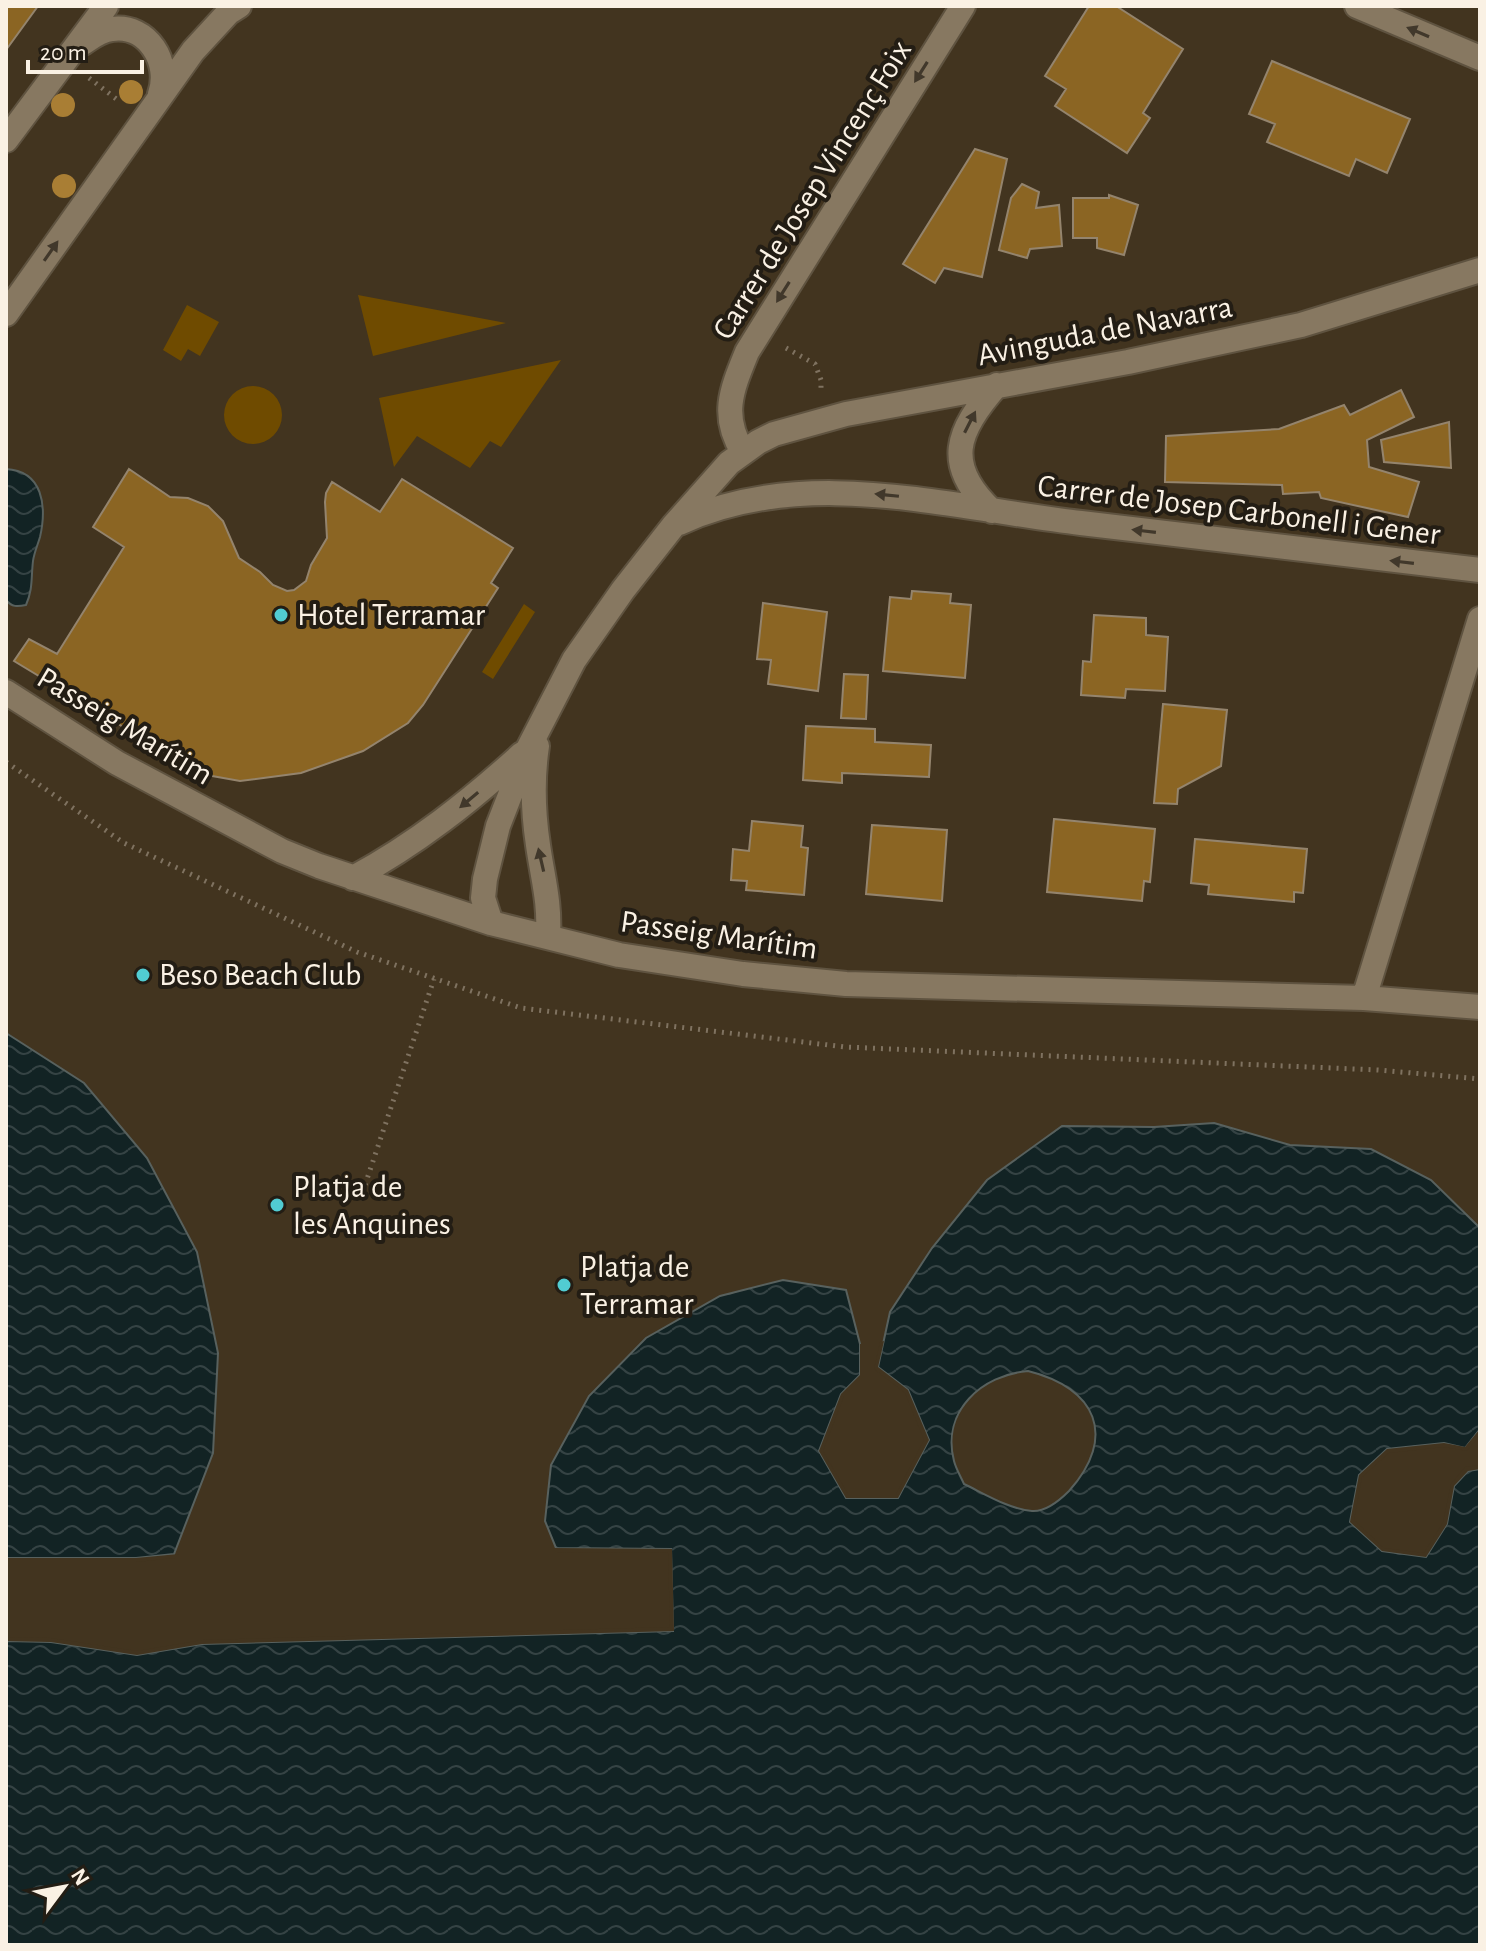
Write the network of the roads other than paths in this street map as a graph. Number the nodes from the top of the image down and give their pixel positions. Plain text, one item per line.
1 (106, 6) edge
2 (239, 6) edge
3 (963, 6) edge
4 (1357, 6) edge
5 (71, 54) junction
6 (1480, 58) edge
7 (151, 110) junction
8 (6, 140) edge
9 (1480, 270) edge
10 (6, 314) edge
11 (997, 385) junction
12 (743, 452) junction
13 (992, 511) junction
14 (674, 525) junction
15 (1480, 570) edge
16 (1480, 619) edge
17 (6, 692) edge
18 (541, 724) junction
19 (528, 749) junction
20 (353, 878) junction
21 (491, 923) junction
22 (548, 937) junction
23 (1364, 998) junction
24 (1480, 1007) edge

1 - 5 street
2 - 7 street
3 -> 12 street, Carrer de Josep Vincenç Foix
6 -> 4 street
5 - 7 street
5 - 8 street
10 -> 7 street
9 - 11 street, Avinguda de Navarra
11 - 12 street, Avinguda de Navarra
13 -> 11 street, Carrer de Josep Carbonell i Gener
12 - 14 street
13 -> 14 street, Carrer de Josep Carbonell i Gener
15 -> 13 street, Carrer de Josep Carbonell i Gener
14 - 18 street
16 - 23 street
17 - 20 street, Passeig Marítim
18 - 19 street
22 -> 18 street
19 -> 20 street
19 - 21 street
20 - 21 street, Passeig Marítim
21 - 22 street, Passeig Marítim
22 - 23 street, Passeig Marítim
23 - 24 street, Passeig Marítim

